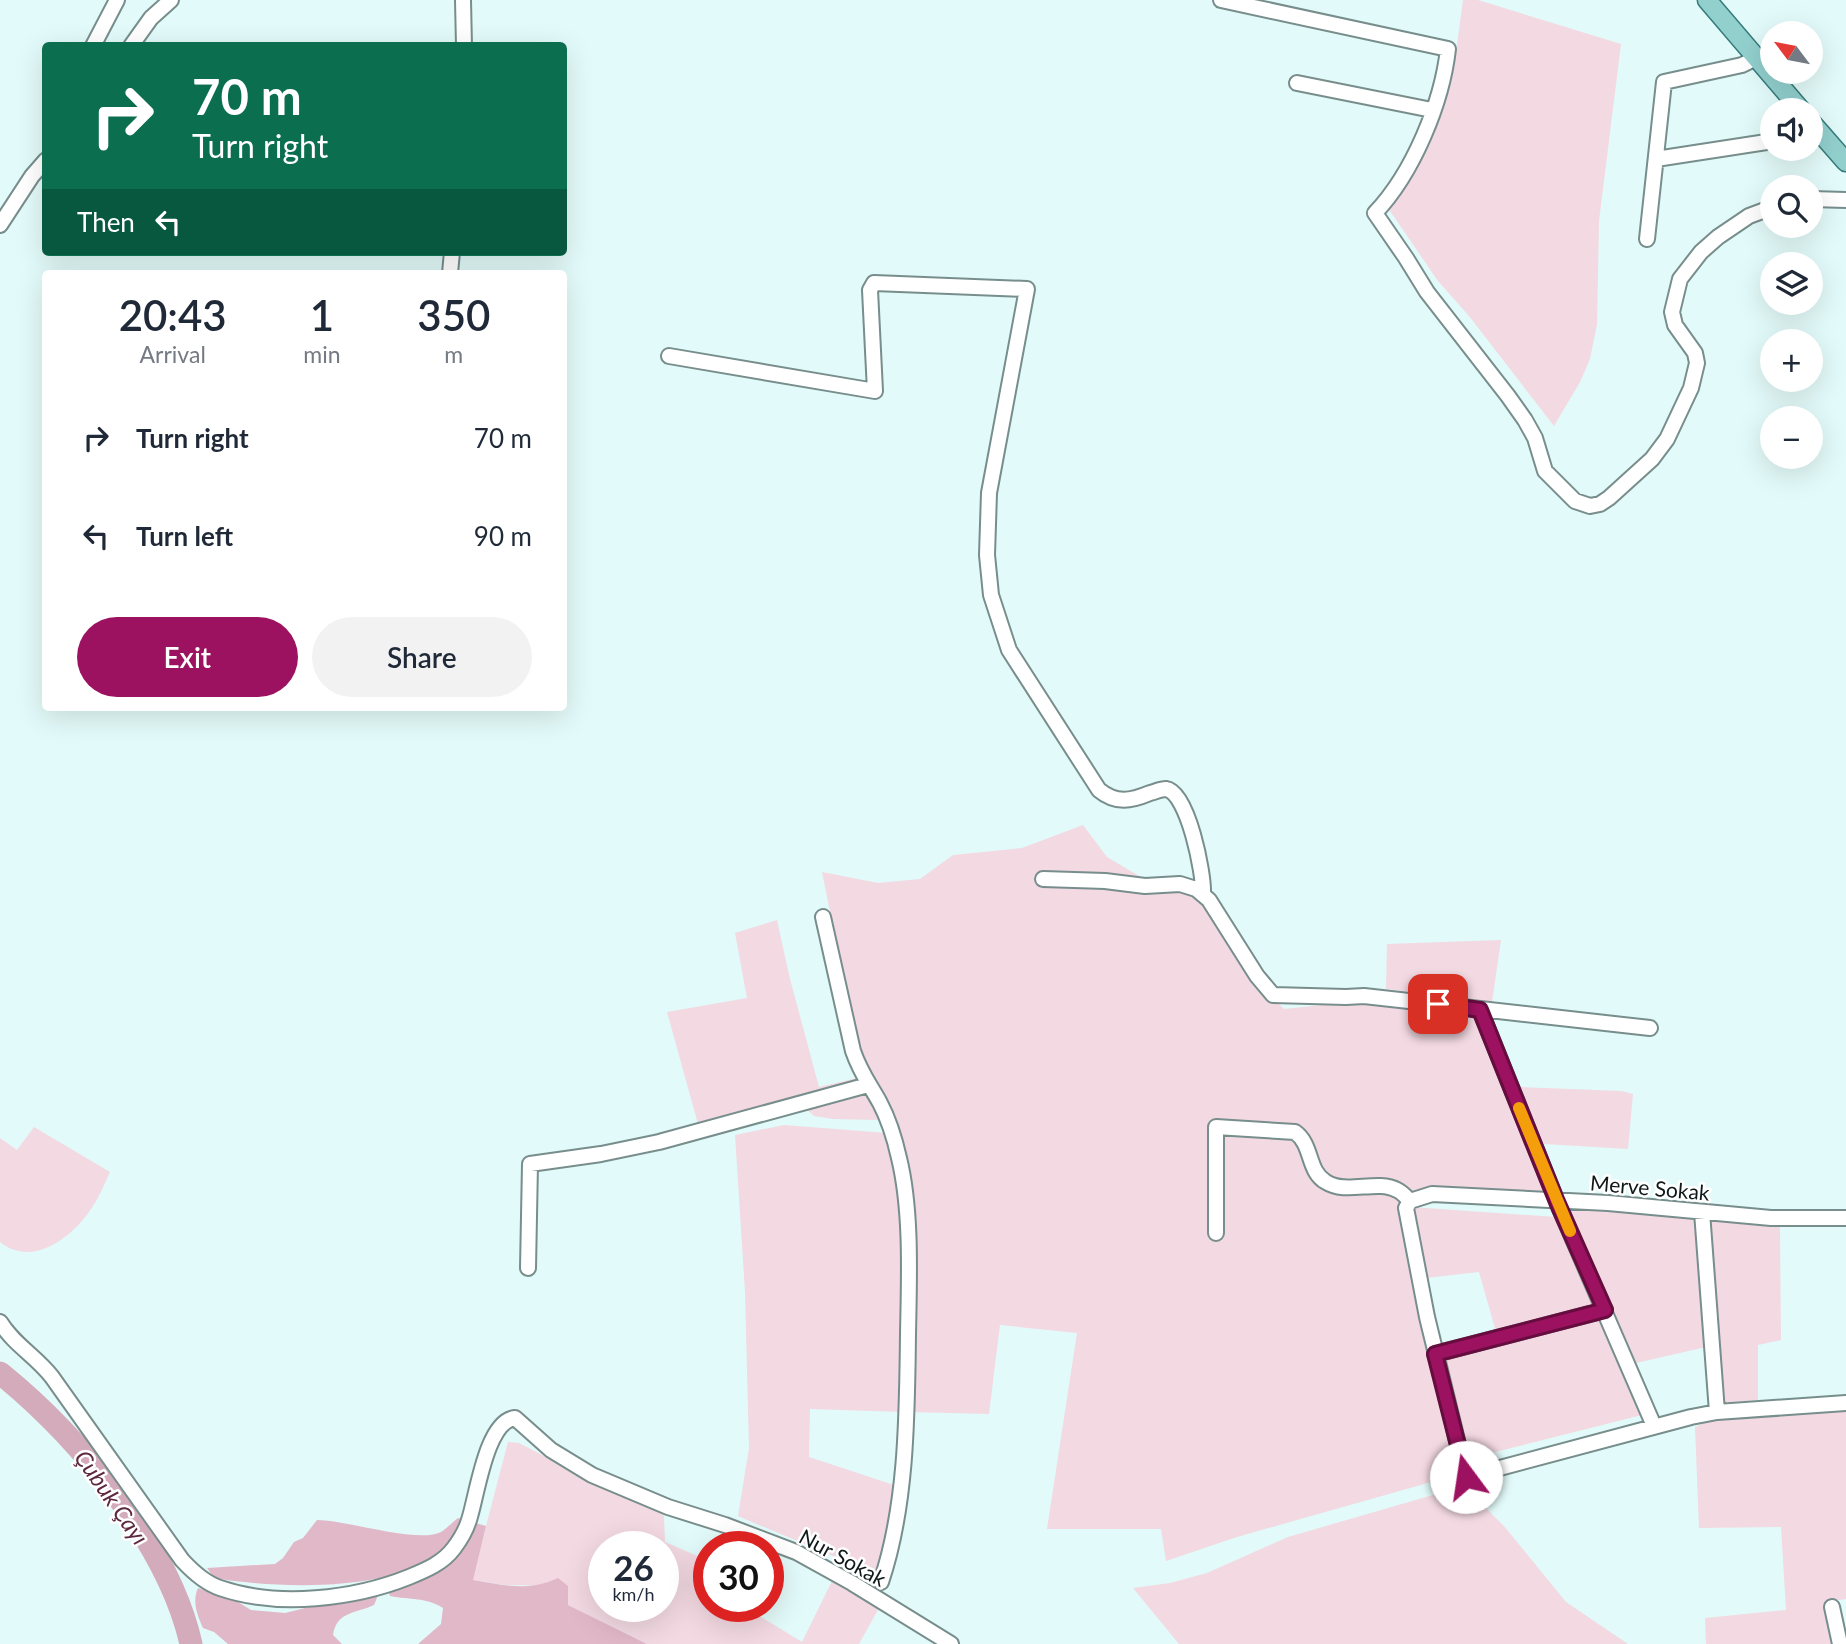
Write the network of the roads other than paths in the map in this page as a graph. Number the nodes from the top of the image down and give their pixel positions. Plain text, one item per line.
1 (117, 0) edge
2 (171, 0) edge
3 (463, 0) edge
4 (1221, 0) edge
5 (1707, 0) edge
6 (95, 42) edge
7 (134, 42) edge
8 (464, 42) edge
9 (1756, 58) junction
10 (1297, 83) dead end
11 (1791, 98) edge
12 (1432, 110) junction
13 (1823, 139) edge
14 (1760, 143) edge
15 (1656, 159) junction
16 (1846, 163) edge
17 (42, 165) edge
18 (1823, 199) edge
19 (1846, 200) edge
20 (1760, 212) edge
21 (0, 225) edge
22 (1647, 239) dead end
23 (669, 356) dead end
24 (1043, 879) dead end
25 (1203, 893) junction
26 (823, 917) dead end
27 (1480, 1010) junction
28 (1650, 1028) dead end
29 (868, 1085) junction
30 (1410, 1200) junction
31 (1557, 1202) junction
32 (1702, 1212) junction
33 (1846, 1218) edge
34 (1216, 1233) dead end
35 (528, 1268) dead end
36 (1605, 1310) junction
37 (0, 1322) edge
38 (1435, 1354) junction
39 (1846, 1403) edge
40 (1717, 1412) junction
41 (1654, 1426) junction
42 (881, 1582) dead end
43 (1832, 1607) dead end
44 (951, 1644) edge
45 (1840, 1644) edge

1 - 6 street
2 - 7 street
3 - 8 street
4 - 12 street
5 - 9 main road
9 - 11 main road
9 - 15 street
10 - 12 street
12 - 20 street
13 - 16 main road
14 - 15 street
15 - 22 street
17 - 21 street
18 - 19 street
23 - 25 street
24 - 25 street
25 - 27 street
26 - 29 street
27 - 28 street
27 - 31 street
29 - 35 street
29 - 42 street
30 - 31 street, Merve Sokak
30 - 34 street
30 - 38 street
31 - 32 street, Merve Sokak
31 - 36 street
32 - 33 street, Merve Sokak
32 - 40 street
36 - 38 street
36 - 41 street
37 - 44 street, Nur Sokak
38 - 41 street
39 - 40 street
40 - 41 street
43 - 45 street

